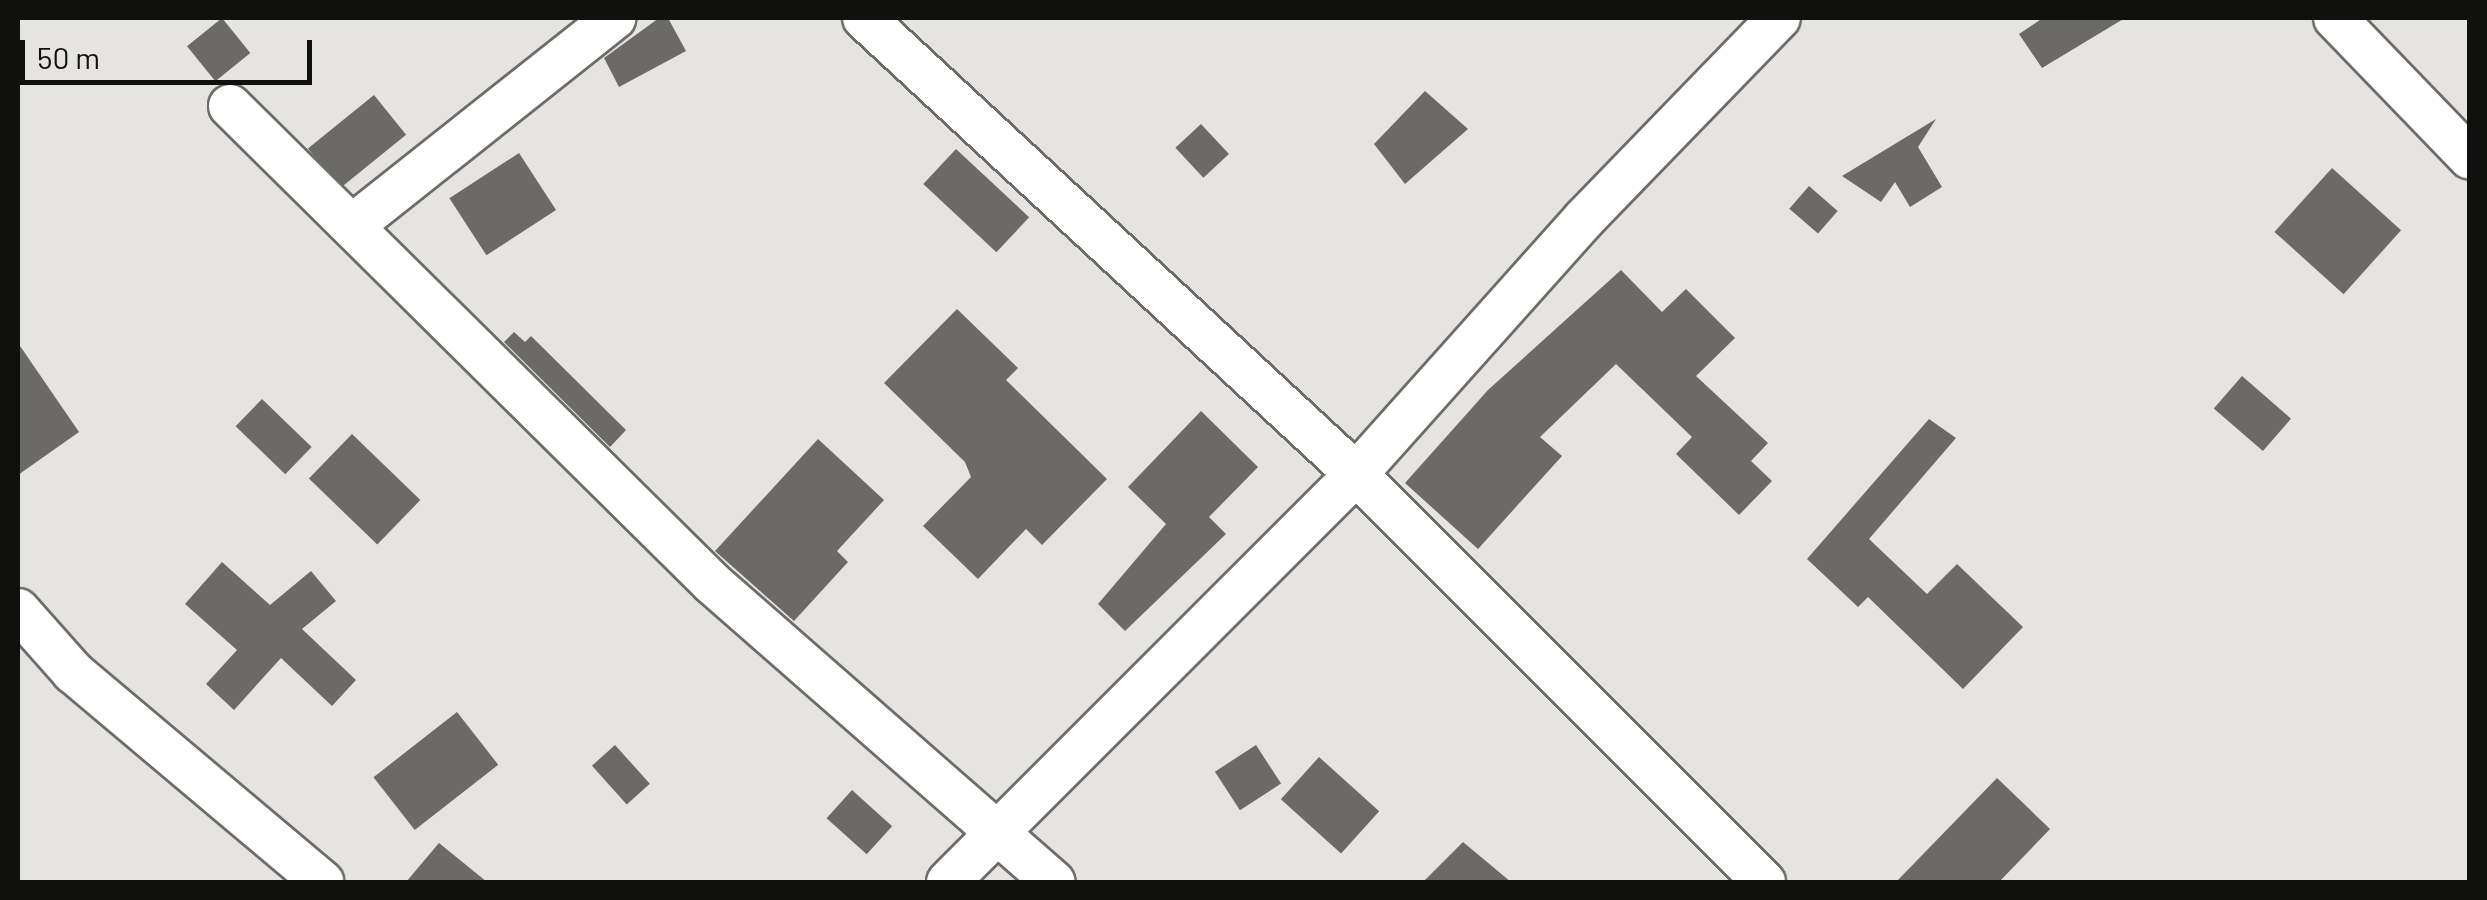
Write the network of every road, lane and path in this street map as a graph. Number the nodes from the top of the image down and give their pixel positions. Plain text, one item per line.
1 (614, 18) edge
2 (864, 18) edge
3 (1779, 18) edge
4 (2335, 18) edge
5 (230, 106) dead end
6 (2470, 158) edge
7 (352, 226) junction
8 (1356, 474) junction
9 (18, 610) edge
10 (1000, 832) junction
11 (322, 882) edge
12 (948, 882) edge
13 (1053, 882) edge
14 (1764, 882) edge

1 - 7 street
2 - 8 street
3 - 8 street
4 - 6 street
5 - 7 street
7 - 10 street
8 - 10 street
8 - 14 street
9 - 11 street
10 - 12 street
10 - 13 street

